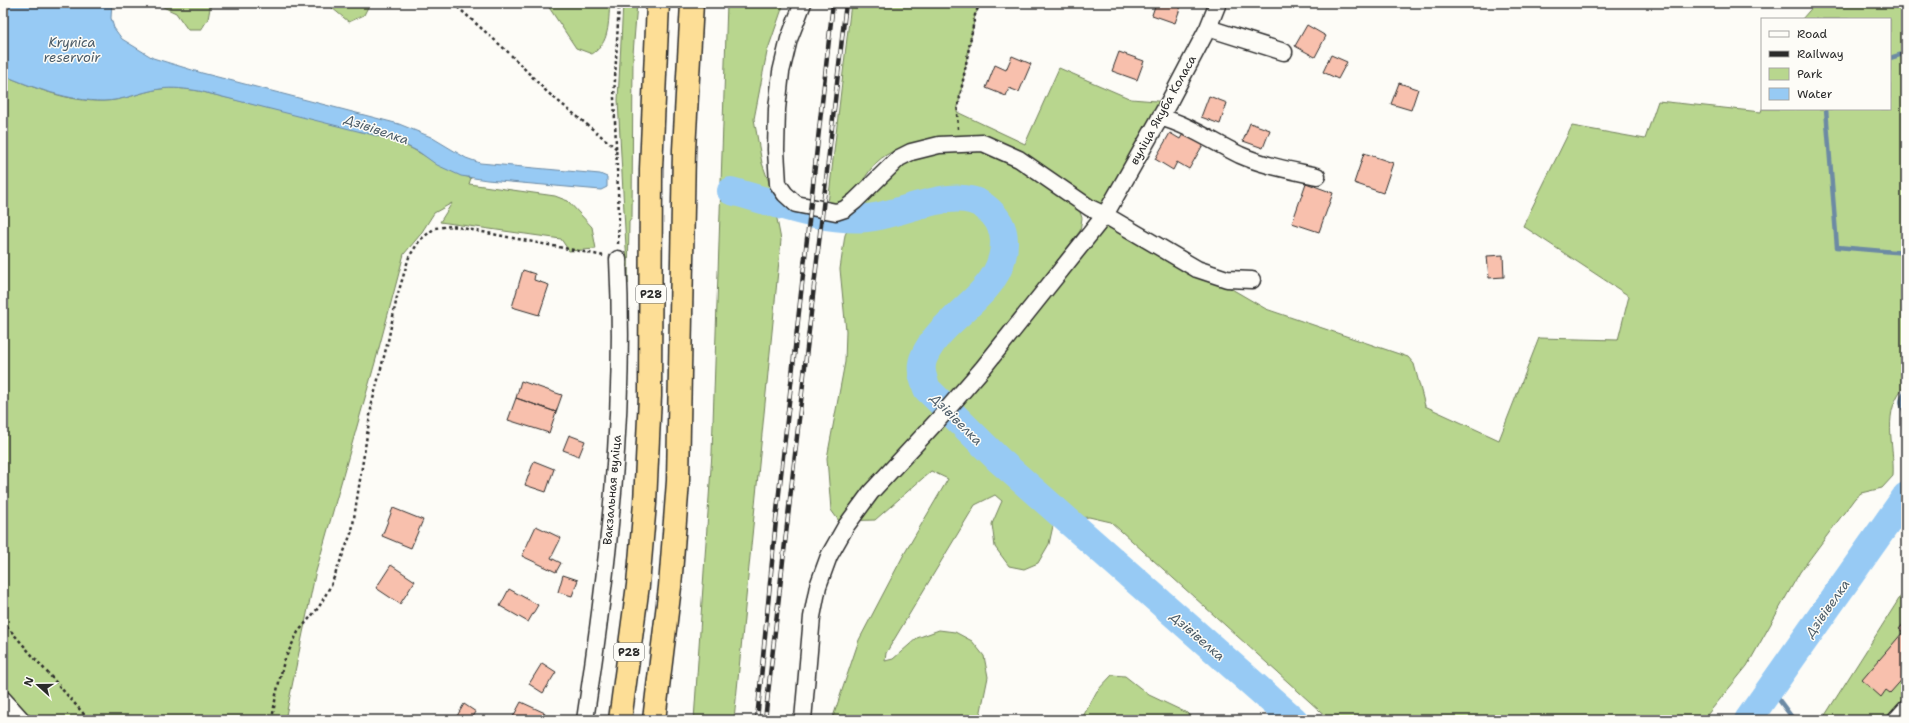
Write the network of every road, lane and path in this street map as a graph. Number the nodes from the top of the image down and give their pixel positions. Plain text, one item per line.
1 (453, 3) edge
2 (619, 3) edge
3 (658, 3) edge
4 (692, 3) edge
5 (803, 3) edge
6 (980, 3) edge
7 (1218, 3) edge
8 (1208, 28) junction
9 (1284, 52) dead end
10 (1160, 117) junction
11 (959, 143) junction
12 (617, 149) junction
13 (1317, 176) dead end
14 (1105, 215) junction
15 (618, 259) junction
16 (1252, 280) dead end
17 (3, 622) edge
18 (3, 699) edge
19 (1906, 709) edge
20 (22, 720) edge
21 (89, 720) edge
22 (272, 720) edge
23 (585, 720) edge
24 (620, 720) edge
25 (654, 720) edge
26 (803, 720) edge
27 (1896, 720) edge

1 - 12 path
2 - 12 path
3 - 24 highway, Р28
4 - 25 highway, Р28
5 - 11 street
6 - 11 path
7 - 8 street, вуліца Якуба Коласа
8 - 9 street
8 - 10 street, вуліца Якуба Коласа
10 - 13 street
10 - 14 street, вуліца Якуба Коласа
11 - 14 street
12 - 15 path
14 - 16 street
14 - 26 street, вуліца Якуба Коласа
15 - 22 path
15 - 23 street, Вакзальная вуліца
17 - 21 path
18 - 20 street
19 - 27 street

